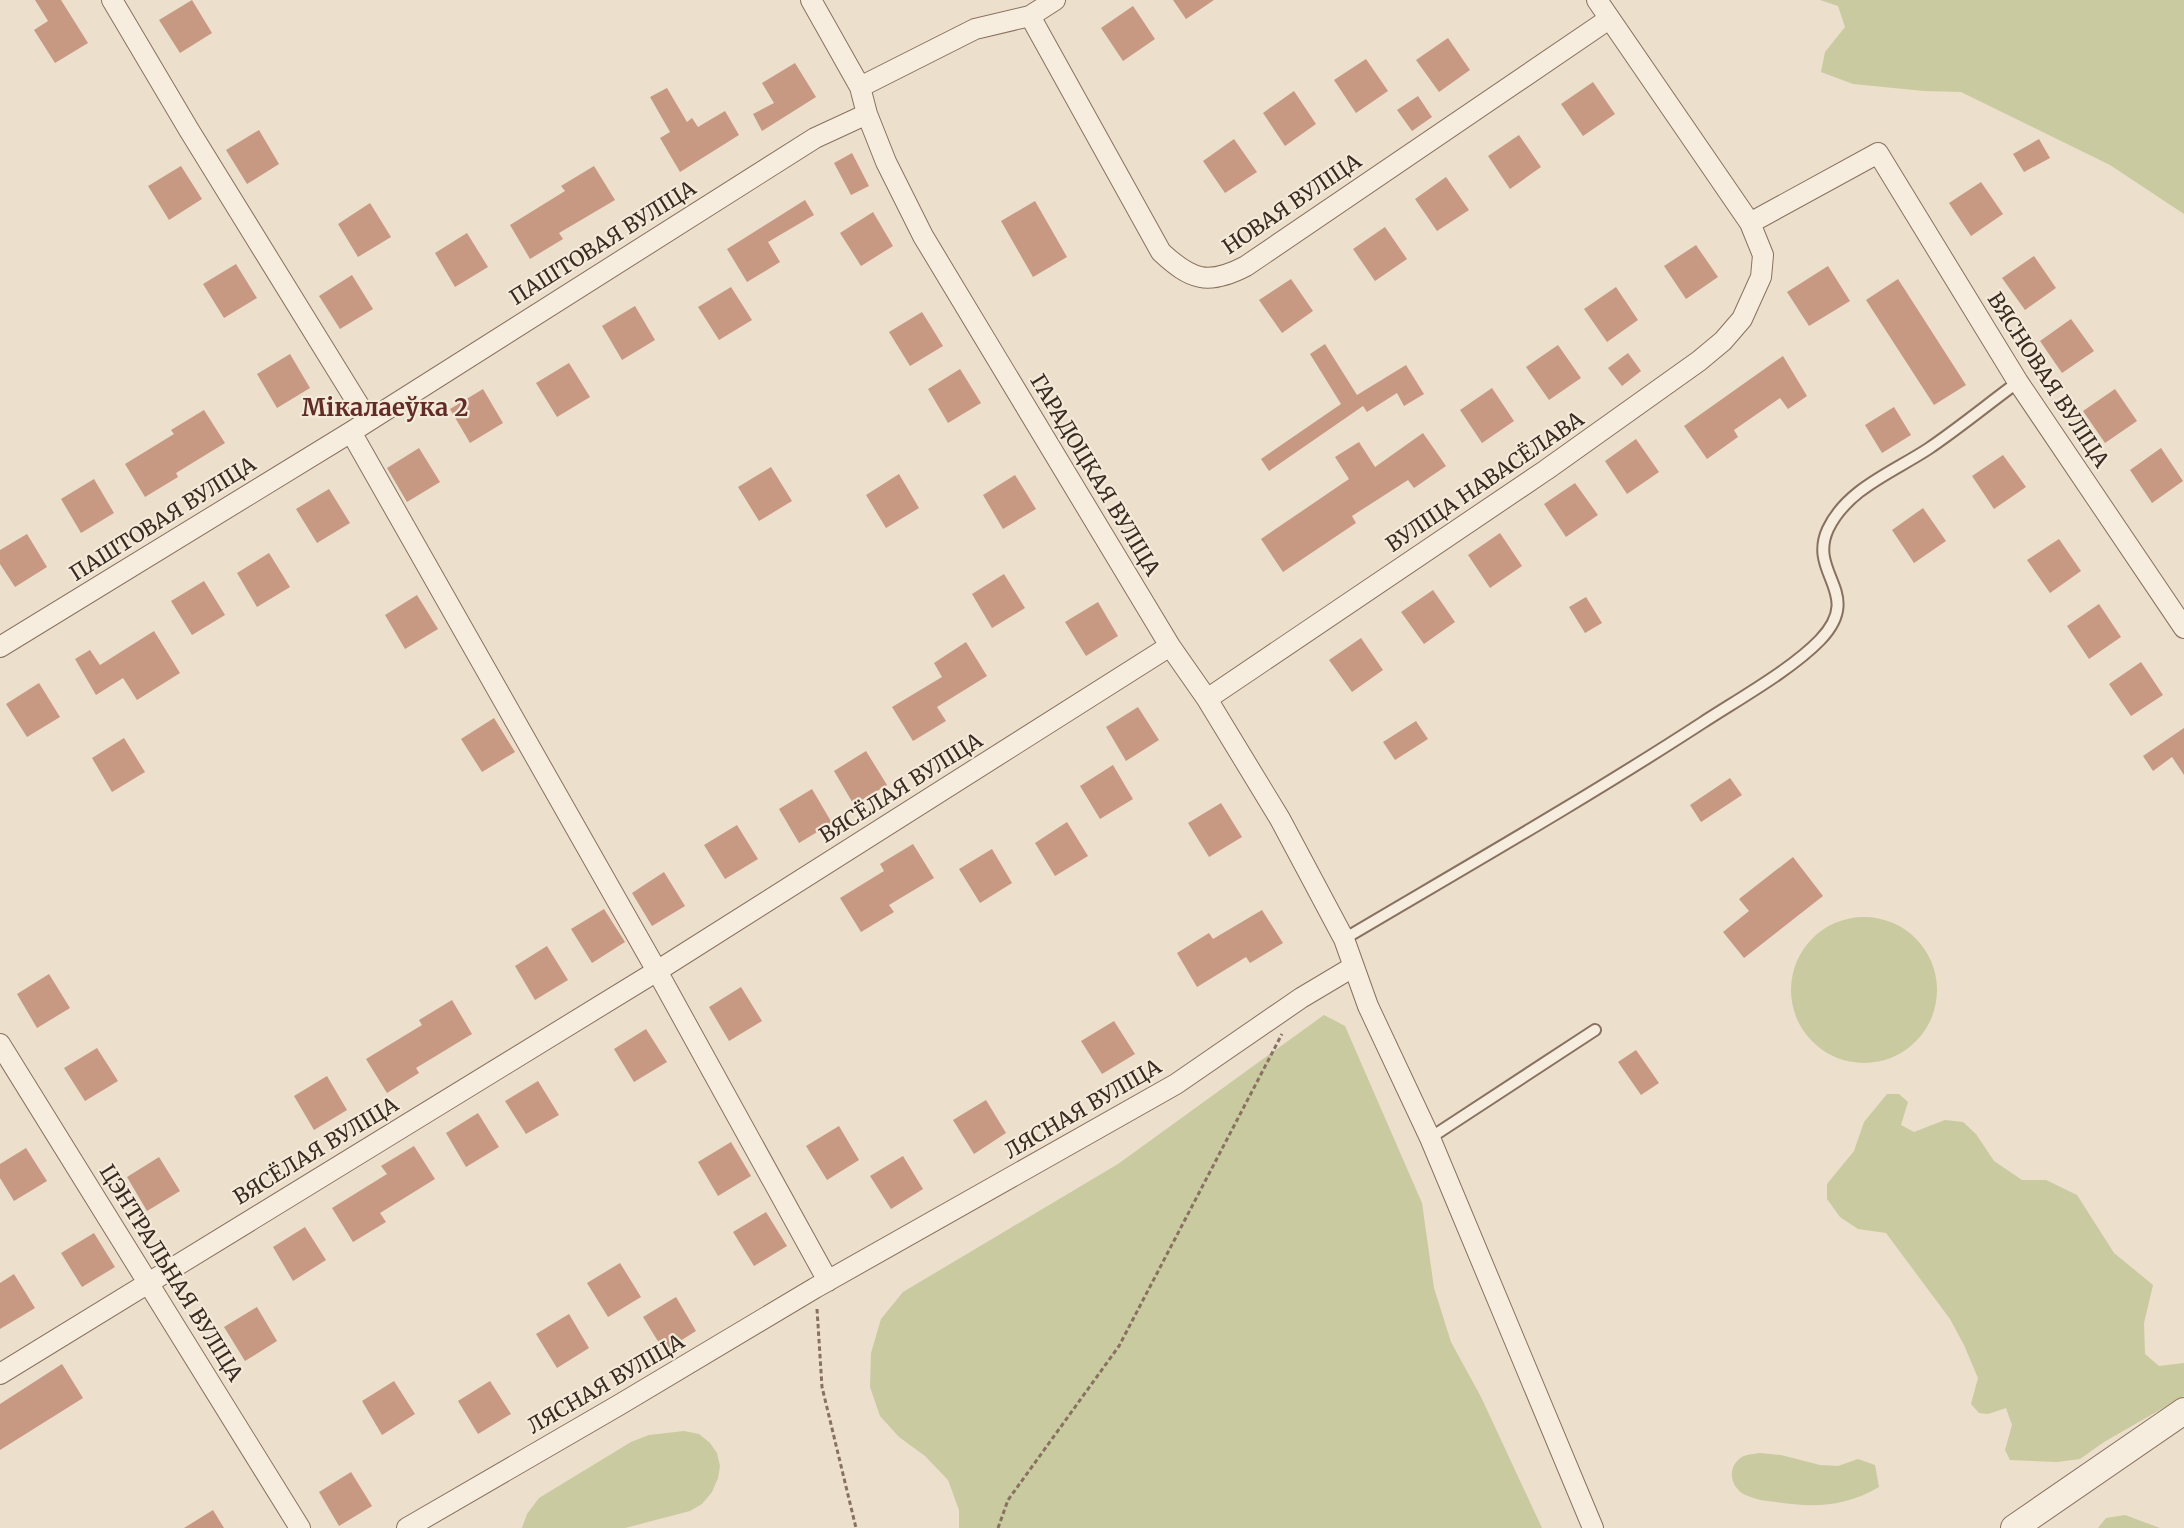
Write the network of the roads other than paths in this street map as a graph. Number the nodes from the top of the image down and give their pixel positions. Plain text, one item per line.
1 (112, 0) edge
2 (811, 0) edge
3 (1055, 0) edge
4 (1597, 0) edge
5 (1030, 16) junction
6 (1609, 19) junction
7 (860, 87) junction
8 (867, 114) junction
9 (1750, 223) junction
10 (2018, 382) junction
11 (368, 420) junction
12 (351, 432) junction
13 (2184, 628) edge
14 (1170, 646) junction
15 (0, 647) edge
16 (1207, 699) junction
17 (1344, 939) junction
18 (1353, 967) junction
19 (657, 970) junction
20 (1595, 1030) dead end
21 (0, 1044) edge
22 (1430, 1138) junction
23 (148, 1282) junction
24 (822, 1285) junction
25 (0, 1374) edge
26 (2184, 1411) edge
27 (300, 1528) edge
28 (407, 1528) edge
29 (1593, 1528) edge
30 (2014, 1528) edge

1 - 11 street
2 - 7 street, ГАРАДОЦКАЯ ВУЛІЦА
3 - 5 street
4 - 6 street
5 - 6 street, НОВАЯ ВУЛІЦА
5 - 7 street
6 - 9 street
7 - 8 street, ГАРАДОЦКАЯ ВУЛІЦА
8 - 11 street, ПАШТОВАЯ ВУЛІЦА
8 - 14 street, ГАРАДОЦКАЯ ВУЛІЦА
9 - 10 street, ВЯСНОВАЯ ВУЛІЦА
9 - 16 street, ВУЛІЦА НАВАСЁЛАВА
10 - 13 street, ВЯСНОВАЯ ВУЛІЦА
10 - 17 lane
11 - 12 street, ПАШТОВАЯ ВУЛІЦА
12 - 15 street, ПАШТОВАЯ ВУЛІЦА
12 - 19 street
14 - 16 street, ГАРАДОЦКАЯ ВУЛІЦА
14 - 19 street, ВЯСЁЛАЯ ВУЛІЦА
16 - 17 street, ГАРАДОЦКАЯ ВУЛІЦА
17 - 18 street, ГАРАДОЦКАЯ ВУЛІЦА
18 - 22 street, ГАРАДОЦКАЯ ВУЛІЦА
18 - 24 street, ЛЯСНАЯ ВУЛІЦА
19 - 23 street, ВЯСЁЛАЯ ВУЛІЦА
19 - 24 street
20 - 22 lane
21 - 23 street, ЦЭНТРАЛЬНАЯ ВУЛІЦА
22 - 29 street, ГАРАДОЦКАЯ ВУЛІЦА
23 - 25 street, ВЯСЁЛАЯ ВУЛІЦА
23 - 27 street, ЦЭНТРАЛЬНАЯ ВУЛІЦА
24 - 28 street, ЛЯСНАЯ ВУЛІЦА
26 - 30 street

